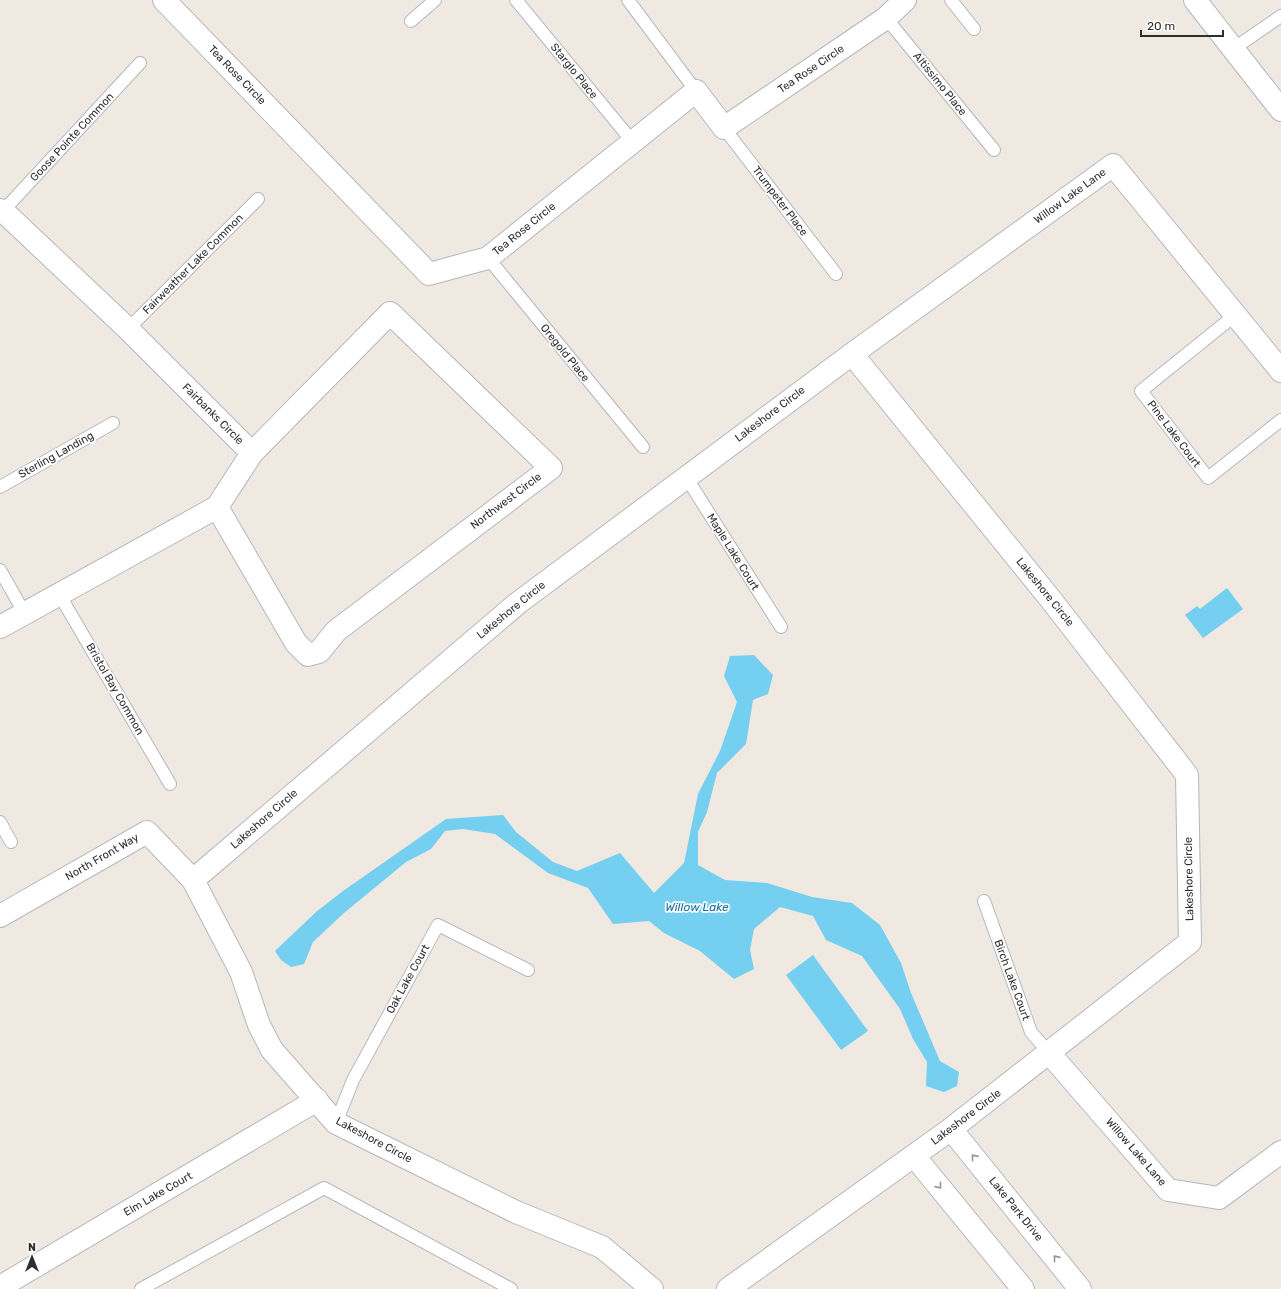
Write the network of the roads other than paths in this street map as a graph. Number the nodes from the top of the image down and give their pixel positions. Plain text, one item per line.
1 (164, 0) edge
2 (434, 0) edge
3 (516, 0) edge
4 (628, 0) edge
5 (905, 0) edge
6 (951, 0) edge
7 (1195, 0) edge
8 (1281, 16) edge
9 (886, 18) junction
10 (411, 21) dead end
11 (974, 29) dead end
12 (1234, 49) junction
13 (140, 63) dead end
14 (696, 91) junction
15 (1281, 110) edge
16 (724, 128) junction
17 (632, 141) junction
18 (994, 150) dead end
19 (258, 199) dead end
20 (2, 211) edge
21 (488, 258) junction
22 (836, 274) dead end
23 (1234, 316) junction
24 (128, 329) junction
25 (852, 354) junction
26 (1281, 371) edge
27 (1281, 420) edge
28 (112, 423) dead end
29 (643, 447) dead end
30 (252, 453) junction
31 (686, 477) junction
32 (0, 486) edge
33 (217, 507) junction
34 (0, 570) edge
35 (59, 594) junction
36 (25, 614) junction
37 (781, 627) dead end
38 (0, 628) edge
39 (170, 784) dead end
40 (0, 822) edge
41 (11, 842) dead end
42 (193, 880) junction
43 (984, 901) dead end
44 (0, 916) edge
45 (528, 970) dead end
46 (1050, 1054) junction
47 (317, 1100) junction
48 (336, 1123) junction
49 (951, 1130) junction
50 (1281, 1152) edge
51 (914, 1156) junction
52 (1073, 1286) edge
53 (0, 1287) edge
54 (141, 1289) edge
55 (511, 1289) edge
56 (652, 1289) edge
57 (728, 1289) edge
58 (1023, 1289) edge

1 - 21 street, Tea Rose Circle
2 - 10 lane
3 - 17 lane, Starglo Place
4 - 14 lane
5 - 9 street, Tea Rose Circle
6 - 11 lane
7 - 12 street
8 - 12 lane
9 - 16 street, Tea Rose Circle
9 - 18 lane, Altissimo Place
12 - 15 street
13 - 20 lane, Goose Pointe Common
14 - 16 street
14 - 17 street, Tea Rose Circle
16 - 22 lane, Trumpeter Place
17 - 21 street, Tea Rose Circle
19 - 24 lane, Fairweather Lake Common
20 - 24 street, Fairbanks Circle
21 - 29 lane, Oregold Place
23 - 25 street, Willow Lake Lane
23 - 26 street, Willow Lake Lane
23 - 27 lane, Pine Lake Court
24 - 30 street, Fairbanks Circle
25 - 31 street, Lakeshore Circle
25 - 46 street, Lakeshore Circle
28 - 32 lane, Sterling Landing
30 - 33 street, Fairbanks Circle
30 - 33 street, Northwest Circle
31 - 37 lane, Maple Lake Court
31 - 42 street, Lakeshore Circle
33 - 35 street, Fairbanks Circle
34 - 36 lane
35 - 36 street, Fairbanks Circle
35 - 39 lane, Bristol Bay Common
36 - 38 street, Fairbanks Circle
40 - 41 lane
42 - 44 street, North Front Way
42 - 47 street, Lakeshore Circle
43 - 46 lane, Birch Lake Court
45 - 48 lane, Oak Lake Court
46 - 49 street, Lakeshore Circle
46 - 50 street, Willow Lake Lane
47 - 48 street, Lakeshore Circle
47 - 53 street, Elm Lake Court
48 - 56 street, Lakeshore Circle
49 - 51 street, Lakeshore Circle
52 -> 49 street, Lake Park Drive
51 - 57 street, Lakeshore Circle
51 -> 58 street
54 - 55 lane

